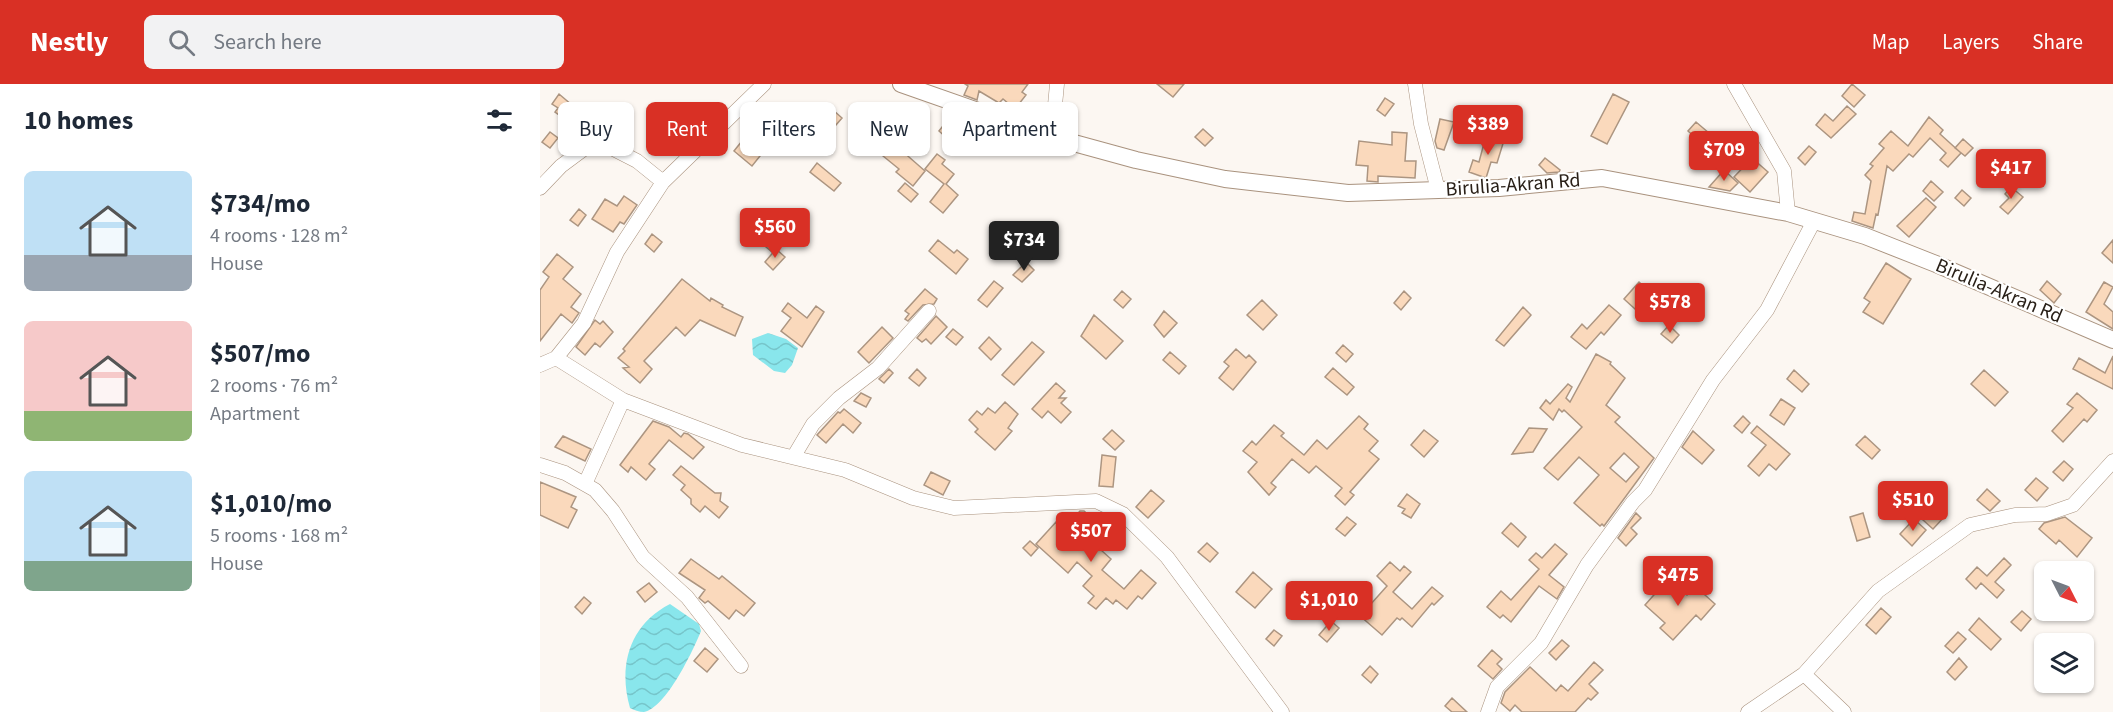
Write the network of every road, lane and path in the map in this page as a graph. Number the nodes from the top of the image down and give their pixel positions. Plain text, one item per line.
1 (764, 84) edge
2 (901, 84) edge
3 (1057, 84) edge
4 (1414, 84) edge
5 (1734, 84) edge
6 (952, 102) edge
7 (1055, 102) edge
8 (1078, 144) edge
9 (663, 182) junction
10 (540, 188) edge
11 (1438, 190) junction
12 (1788, 213) junction
13 (1814, 221) junction
14 (929, 311) dead end
15 (2113, 340) edge
16 (556, 358) junction
17 (540, 365) edge
18 (623, 400) junction
19 (794, 456) junction
20 (2113, 461) edge
21 (540, 465) edge
22 (585, 484) junction
23 (741, 666) dead end
24 (1804, 674) junction
25 (1282, 712) edge
26 (1488, 712) edge
27 (1748, 712) edge
28 (1844, 712) edge

1 - 9 street
2 - 6 street, Birulia-Akran Rd
3 - 7 street
4 - 11 street
5 - 12 street
8 - 11 street, Birulia-Akran Rd
9 - 10 street
9 - 16 street
11 - 12 street, Birulia-Akran Rd
12 - 13 street, Birulia-Akran Rd
13 - 15 street, Birulia-Akran Rd
13 - 26 street
14 - 19 street
16 - 17 street
16 - 18 street
18 - 19 street
18 - 22 street
19 - 25 street
20 - 24 street
21 - 22 street
22 - 23 street
24 - 27 street
24 - 28 street

